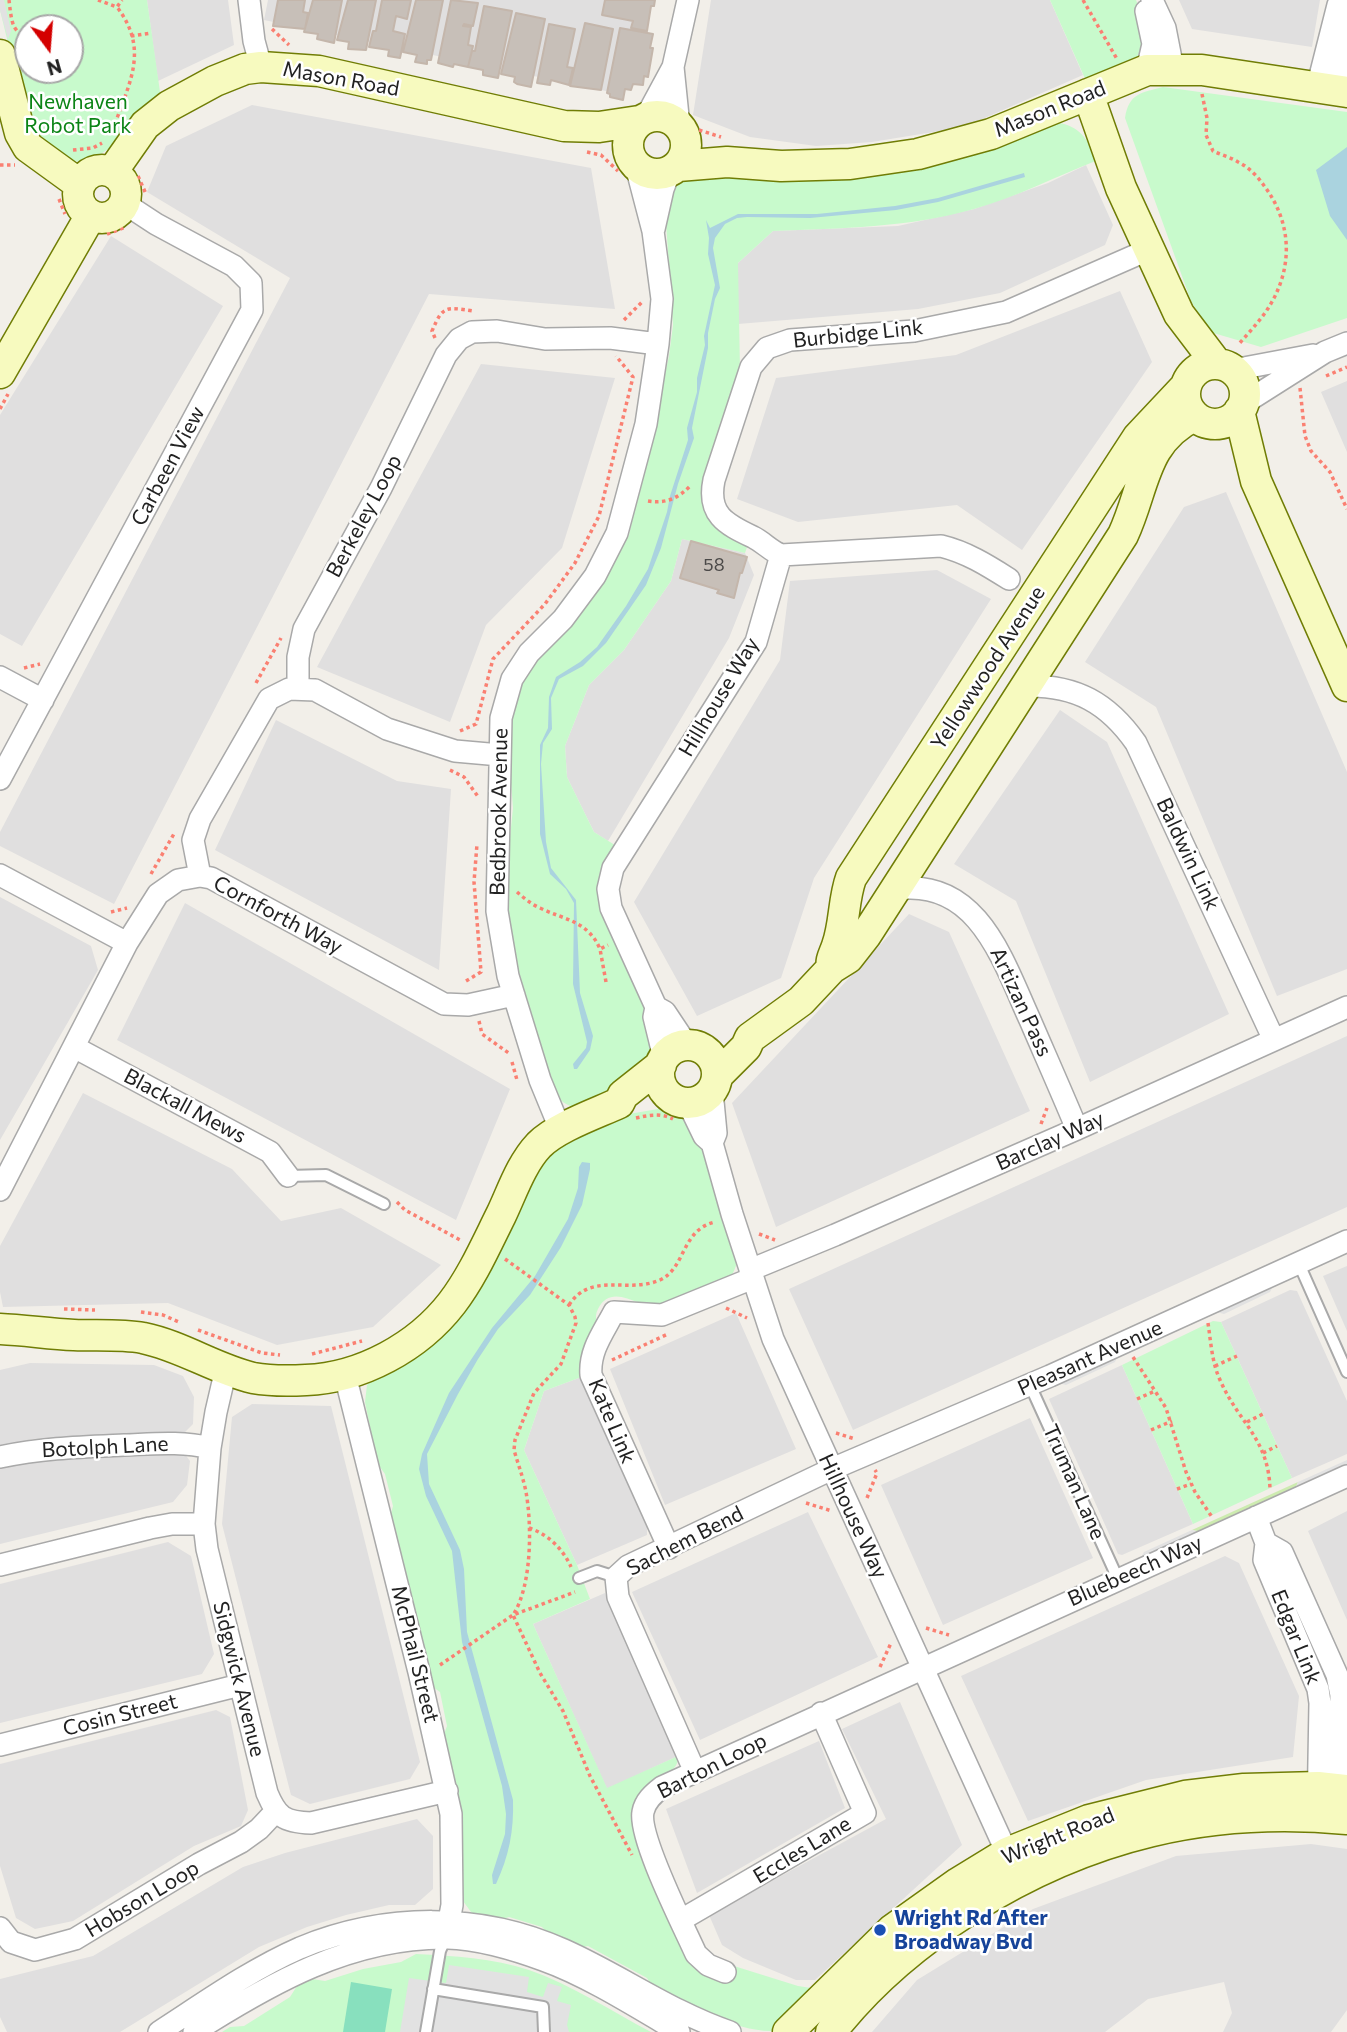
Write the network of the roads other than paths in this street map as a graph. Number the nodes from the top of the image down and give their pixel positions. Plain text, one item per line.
1 (249, 0) edge
2 (688, 0) edge
3 (1143, 0) edge
4 (1152, 0) edge
5 (1342, 0) edge
6 (1347, 18) edge
7 (11, 57) edge
8 (261, 67) junction
9 (673, 67) junction
10 (1160, 69) junction
11 (1335, 90) edge
12 (1079, 98) junction
13 (642, 119) junction
14 (686, 127) junction
15 (10, 136) edge
16 (570, 137) junction
17 (752, 163) junction
18 (630, 167) junction
19 (674, 169) junction
20 (124, 171) junction
21 (66, 188) junction
22 (137, 202) junction
23 (78, 216) junction
24 (653, 231) junction
25 (1150, 249) junction
26 (1179, 314) junction
27 (1347, 342) edge
28 (658, 344) junction
29 (1325, 352) junction
30 (1229, 360) junction
31 (0, 373) edge
32 (1187, 382) junction
33 (1241, 408) junction
34 (1200, 419) junction
35 (1256, 481) junction
36 (781, 555) junction
37 (1049, 575) junction
38 (1009, 579) junction
39 (1020, 619) junction
40 (1052, 646) junction
41 (7, 680) edge
42 (1026, 686) junction
43 (1347, 686) edge
44 (298, 688) junction
45 (1073, 690) junction
46 (43, 699) junction
47 (961, 711) junction
48 (996, 734) junction
49 (500, 755) junction
50 (0, 779) edge
51 (923, 849) junction
52 (0, 875) edge
53 (200, 876) junction
54 (897, 889) junction
55 (942, 892) junction
56 (127, 943) junction
57 (832, 968) junction
58 (514, 995) junction
59 (1347, 1007) edge
60 (1274, 1040) junction
61 (74, 1047) junction
62 (687, 1079) junction
63 (1077, 1129) junction
64 (561, 1130) junction
65 (288, 1176) joint
66 (0, 1190) edge
67 (382, 1203) road end
68 (1347, 1241) edge
69 (1299, 1264) junction
70 (751, 1274) junction
71 (0, 1329) edge
72 (70, 1335) junction
73 (0, 1349) edge
74 (340, 1362) junction
75 (226, 1369) junction
76 (1347, 1372) edge
77 (1030, 1385) junction
78 (210, 1448) junction
79 (0, 1457) edge
80 (832, 1469) junction
81 (1347, 1475) edge
82 (1256, 1517) junction
83 (204, 1524) junction
84 (669, 1548) junction
85 (0, 1565) edge
86 (616, 1577) junction
87 (578, 1579) road end
88 (1118, 1579) junction
89 (922, 1667) junction
90 (240, 1685) junction
91 (821, 1713) junction
92 (0, 1745) edge
93 (695, 1772) junction
94 (447, 1791) junction
95 (1335, 1803) edge
96 (276, 1811) junction
97 (1014, 1866) junction
98 (681, 1920) junction
99 (0, 1928) edge
100 (448, 1929) junction
101 (725, 1972) dead end
102 (433, 1989) junction
103 (159, 2032) edge
104 (194, 2032) edge
105 (426, 2032) edge
106 (544, 2032) edge
107 (679, 2032) edge
108 (730, 2032) edge
109 (788, 2032) edge
110 (831, 2032) edge

1 - 8 street
2 - 9 street
3 - 10 street
4 - 10 street
5 - 11 street
6 - 11 street
7 - 15 street
8 - 16 street, Mason Road
8 - 20 street, Mason Road
9 - 13 street
9 - 14 street
10 - 11 street, Mason Road
10 - 12 street, Mason Road
12 - 17 street, Mason Road
12 - 25 street
13 - 14 street
13 - 16 street, Mason Road
13 - 18 street
14 - 17 street, Mason Road
14 - 19 street
15 - 21 street
16 - 18 street, Mason Road
17 - 19 street, Mason Road
18 - 19 street
18 - 24 street, Bedbrook Avenue
19 - 24 street, Bedbrook Avenue
20 - 21 street
20 - 22 street
21 - 23 street
22 - 23 street
22 - 46 street, Carbeen View
23 - 31 street
24 - 28 street, Bedbrook Avenue
25 - 26 street
25 - 36 street, Burbidge Link
26 - 30 street
26 - 32 street
27 - 29 street
28 - 44 street, Berkeley Loop
28 - 49 street, Bedbrook Avenue
29 - 30 street
29 - 33 street
30 - 32 street
30 - 33 street
32 - 34 street
32 - 37 street, Yellowwood Avenue
33 - 34 street
33 - 35 street
34 - 35 street
34 - 40 street, Yellowwood Avenue
35 - 43 street
36 - 38 street
36 - 62 street, Hillhouse Way
37 - 38 street
37 - 39 street, Yellowwood Avenue
38 - 39 street
39 - 47 street, Yellowwood Avenue
40 - 42 street, Yellowwood Avenue
40 - 45 street, Baldwin Link
41 - 46 street
42 - 45 street, Baldwin Link
42 - 48 street, Yellowwood Avenue
44 - 49 street
44 - 53 street
45 - 60 street, Baldwin Link
46 - 50 street, Carbeen View
47 - 48 street
47 - 57 street, Yellowwood Avenue
48 - 51 street, Yellowwood Avenue
49 - 58 street, Bedbrook Avenue
51 - 54 street, Yellowwood Avenue
51 - 55 street, Artizan Pass
52 - 56 street
53 - 56 street, Cornforth Way
53 - 58 street, Cornforth Way
54 - 55 street
54 - 57 street, Yellowwood Avenue
55 - 63 street, Artizan Pass
56 - 61 street, Cornforth Way
57 - 62 street, Yellowwood Avenue
58 - 64 street, Bedbrook Avenue
59 - 60 street, Barclay Way
60 - 63 street, Barclay Way
61 - 65 street, Blackall Mews
61 - 66 street, Cornforth Way
62 - 64 street, Yellowwood Avenue
62 - 70 street, Hillhouse Way
63 - 70 street, Barclay Way
64 - 74 street, Yellowwood Avenue
65 - 67 lane
68 - 69 street, Pleasant Avenue
69 - 76 lane
69 - 77 street, Pleasant Avenue
70 - 80 street, Hillhouse Way
70 - 84 street, Kate Link
71 - 72 street, Yellowwood Avenue
72 - 73 street, Yellowwood Avenue
72 - 75 street, Yellowwood Avenue
74 - 75 street, Yellowwood Avenue
74 - 94 street, McPhail Street
75 - 78 street, Sidgwick Avenue
77 - 80 street, Pleasant Avenue
77 - 88 lane, Truman Lane
78 - 79 street, Botolph Lane
78 - 83 street, Sidgwick Avenue
80 - 84 street, Sachem Bend
80 - 89 street, Hillhouse Way
81 - 82 street, Bluebeech Way
82 - 88 street, Bluebeech Way
82 - 95 street, Edgar Link
83 - 85 street
83 - 90 street, Sidgwick Avenue
84 - 86 street, Sachem Bend
86 - 87 lane
86 - 93 street, Sachem Bend
88 - 89 street, Bluebeech Way
89 - 91 street, Barton Loop
89 - 97 street, Hillhouse Way
90 - 92 street, Cosin Street
90 - 96 street, Sidgwick Avenue
91 - 93 street, Barton Loop
91 - 98 street, Eccles Lane
93 - 98 street, Barton Loop
94 - 96 street
94 - 100 street, McPhail Street
95 - 97 street, Wright Road
96 - 99 street, Hobson Loop
97 - 109 street, Wright Road
97 - 110 street, Wright Road
98 - 101 street, Barton Loop
100 - 102 lane
100 - 103 street
100 - 104 street
100 - 107 street
100 - 108 street
102 - 105 lane
102 - 106 lane

